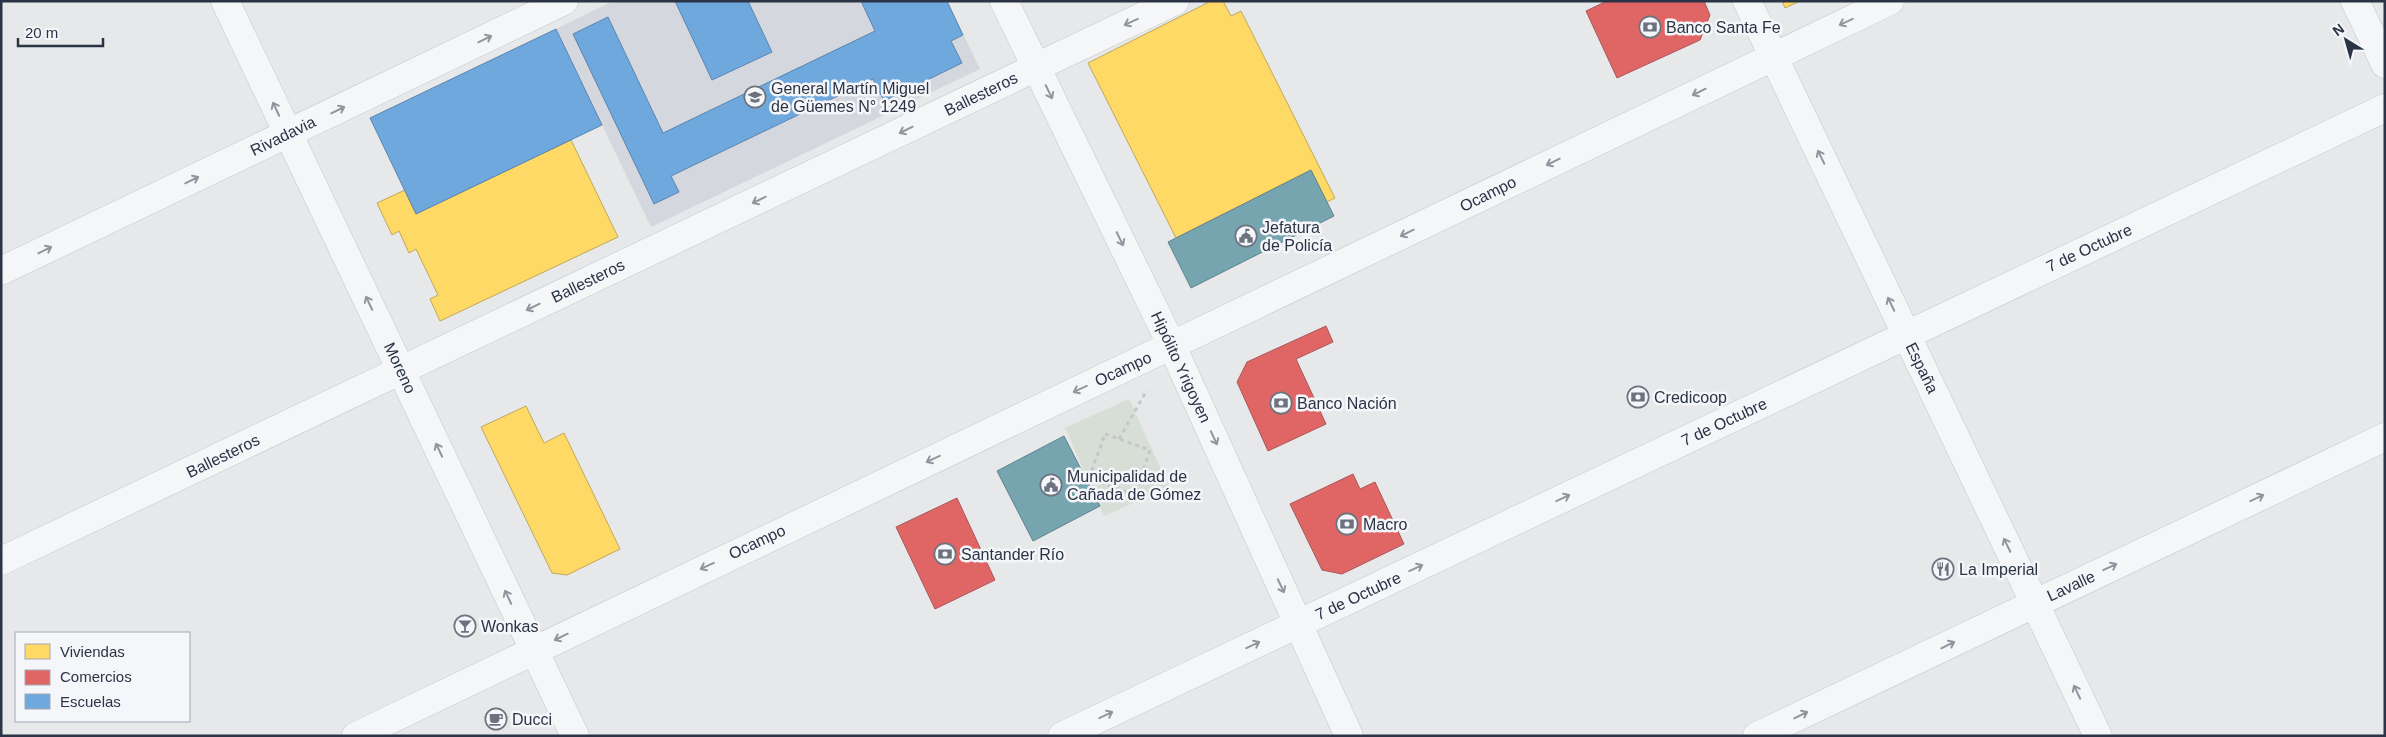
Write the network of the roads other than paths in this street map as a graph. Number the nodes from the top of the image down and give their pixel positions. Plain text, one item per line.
1 (225, 1) edge
2 (564, 1) edge
3 (1004, 1) edge
4 (1175, 1) edge
5 (1747, 1) edge
6 (1890, 1) edge
7 (2355, 1) edge
8 (1773, 56) junction
9 (2385, 64) edge
10 (1036, 67) junction
11 (2385, 108) edge
12 (288, 134) junction
13 (1, 271) edge
14 (1906, 335) junction
15 (1172, 346) junction
16 (401, 371) junction
17 (2385, 437) edge
18 (1, 561) edge
19 (2035, 603) junction
20 (1298, 624) junction
21 (534, 650) junction
22 (356, 736) edge
23 (574, 736) edge
24 (1062, 736) edge
25 (1349, 736) edge
26 (1757, 736) edge
27 (2098, 736) edge

12 -> 1 street, Moreno
12 -> 2 street, Rivadavia
3 - 10 street, Hipólito Yrigoyen
4 -> 10 street, Ballesteros
5 - 8 street, España
6 -> 8 street, Ocampo
7 - 9 street
14 -> 8 street, España
8 -> 15 street, Ocampo
10 -> 15 street, Hipólito Yrigoyen
10 -> 16 street, Ballesteros
11 - 14 street, 7 de Octubre
13 -> 12 street, Rivadavia
16 -> 12 street, Moreno
19 -> 14 street, España
20 -> 14 street, 7 de Octubre
15 -> 20 street, Hipólito Yrigoyen
15 -> 21 street, Ocampo
16 - 18 street, Ballesteros
21 -> 16 street, Moreno
19 -> 17 street, Lavalle
26 -> 19 street, Lavalle
27 -> 19 street, España
24 -> 20 street, 7 de Octubre
20 - 25 street, Hipólito Yrigoyen
21 - 22 street, Ocampo
21 - 23 street, Moreno

